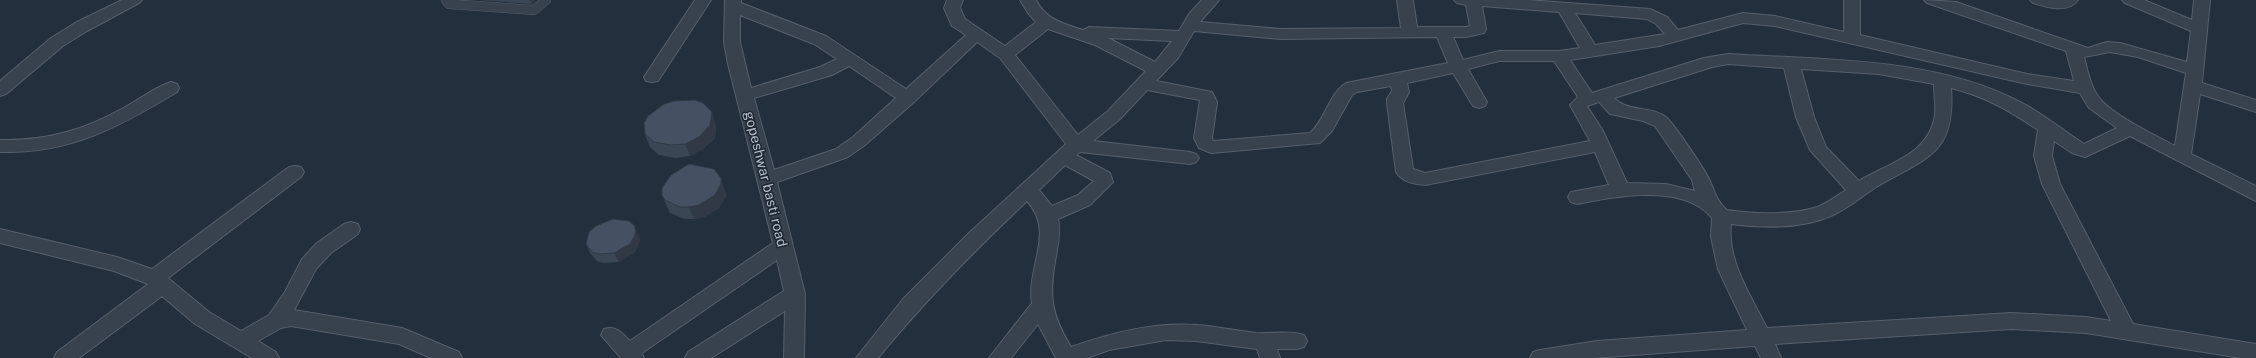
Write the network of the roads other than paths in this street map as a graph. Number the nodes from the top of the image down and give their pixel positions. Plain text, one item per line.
1 (134, 0) edge
2 (446, 0) edge
3 (546, 0) edge
4 (703, 0) edge
5 (1028, 0) edge
6 (1211, 0) edge
7 (1404, 0) edge
8 (1467, 0) edge
9 (1852, 0) edge
10 (1932, 0) edge
11 (2038, 0) edge
12 (2070, 0) edge
13 (2130, 0) edge
14 (2202, 0) edge
15 (1517, 2) edge
16 (733, 3) edge
17 (957, 3) edge
18 (1565, 9) junction
19 (1046, 22) junction
20 (2198, 28) junction
21 (1070, 31) junction
22 (1186, 31) junction
23 (1443, 32) junction
24 (1410, 33) junction
25 (976, 34) junction
26 (1675, 37) junction
27 (1855, 39) junction
28 (2073, 49) junction
29 (1590, 51) junction
30 (1006, 54) junction
31 (1559, 56) junction
32 (850, 59) junction
33 (1791, 62) junction
34 (1860, 66) junction
35 (1458, 67) junction
36 (1156, 70) junction
37 (652, 78) dead end
38 (2194, 78) junction
39 (1398, 79) junction
40 (1942, 81) junction
41 (1144, 84) junction
42 (171, 88) dead end
43 (2085, 88) junction
44 (0, 90) edge
45 (745, 95) junction
46 (908, 98) junction
47 (1596, 98) junction
48 (1479, 102) dead end
49 (2256, 106) edge
50 (2047, 128) junction
51 (2131, 129) junction
52 (1599, 145) junction
53 (0, 146) edge
54 (1070, 151) junction
55 (2182, 156) junction
56 (1190, 158) dead end
57 (295, 172) dead end
58 (767, 179) junction
59 (1620, 188) junction
60 (1028, 190) junction
61 (1857, 190) junction
62 (1577, 197) dead end
63 (2255, 198) edge
64 (1715, 209) junction
65 (1048, 216) junction
66 (351, 229) dead end
67 (0, 236) edge
68 (783, 246) junction
69 (158, 281) junction
70 (795, 294) junction
71 (1042, 305) junction
72 (276, 320) junction
73 (2126, 331) junction
74 (611, 335) dead end
75 (1759, 337) junction
76 (240, 341) junction
77 (1297, 341) dead end
78 (1267, 349) edge
79 (636, 352) edge
80 (2256, 352) edge
81 (1066, 357) edge
82 (1550, 357) edge
83 (64, 358) edge
84 (269, 358) edge
85 (452, 358) edge
86 (695, 358) edge
87 (794, 358) edge
88 (866, 358) edge
89 (999, 358) edge
90 (1771, 358) edge

1 - 44 street
2 - 3 lane
4 - 37 street
5 - 19 street
6 - 22 street
7 - 24 street
8 - 15 street
8 - 23 street
9 - 27 street
10 - 28 street
11 - 12 street
13 - 20 street
14 - 20 street
15 - 18 street
16 - 32 street
16 - 45 street, gopeshwar basti road
17 - 25 street
18 - 26 street
18 - 29 street
19 - 21 street
19 - 30 street
20 - 38 street
21 - 22 street
21 - 36 street
22 - 24 street
22 - 36 street
23 - 24 street
23 - 35 street
25 - 30 street
25 - 46 street
26 - 27 street
26 - 29 street
27 - 34 street
27 - 43 street
28 - 38 street
28 - 43 street
29 - 31 street
30 - 54 street
31 - 35 street
31 - 47 street
32 - 45 street
32 - 46 street
33 - 34 street
33 - 47 street
33 - 61 street
34 - 40 street
35 - 39 street
35 - 48 street
36 - 41 street
38 - 49 street
38 - 55 street
39 - 41 street
39 - 52 street
40 - 50 street
40 - 61 street
41 - 54 street
42 - 53 street
43 - 51 street
45 - 58 street, gopeshwar basti road
46 - 58 street
47 - 52 street
47 - 64 street
50 - 51 street
50 - 73 street
51 - 55 street
52 - 59 street
54 - 56 street
54 - 60 street
54 - 65 street
55 - 63 street
57 - 69 street
58 - 68 street, gopeshwar basti road
59 - 62 street
59 - 64 street
60 - 65 street
60 - 88 street
61 - 64 street
64 - 75 street
65 - 71 street
66 - 72 street
67 - 69 street
68 - 70 street, gopeshwar basti road
68 - 79 street
69 - 76 street
69 - 83 street
70 - 86 street
70 - 87 street, gopeshwar basti road
71 - 81 street
71 - 89 street
72 - 76 street
72 - 85 street
73 - 75 street
73 - 80 street
74 - 79 street
75 - 82 street
75 - 90 street
76 - 84 street
77 - 78 street
78 - 81 street

